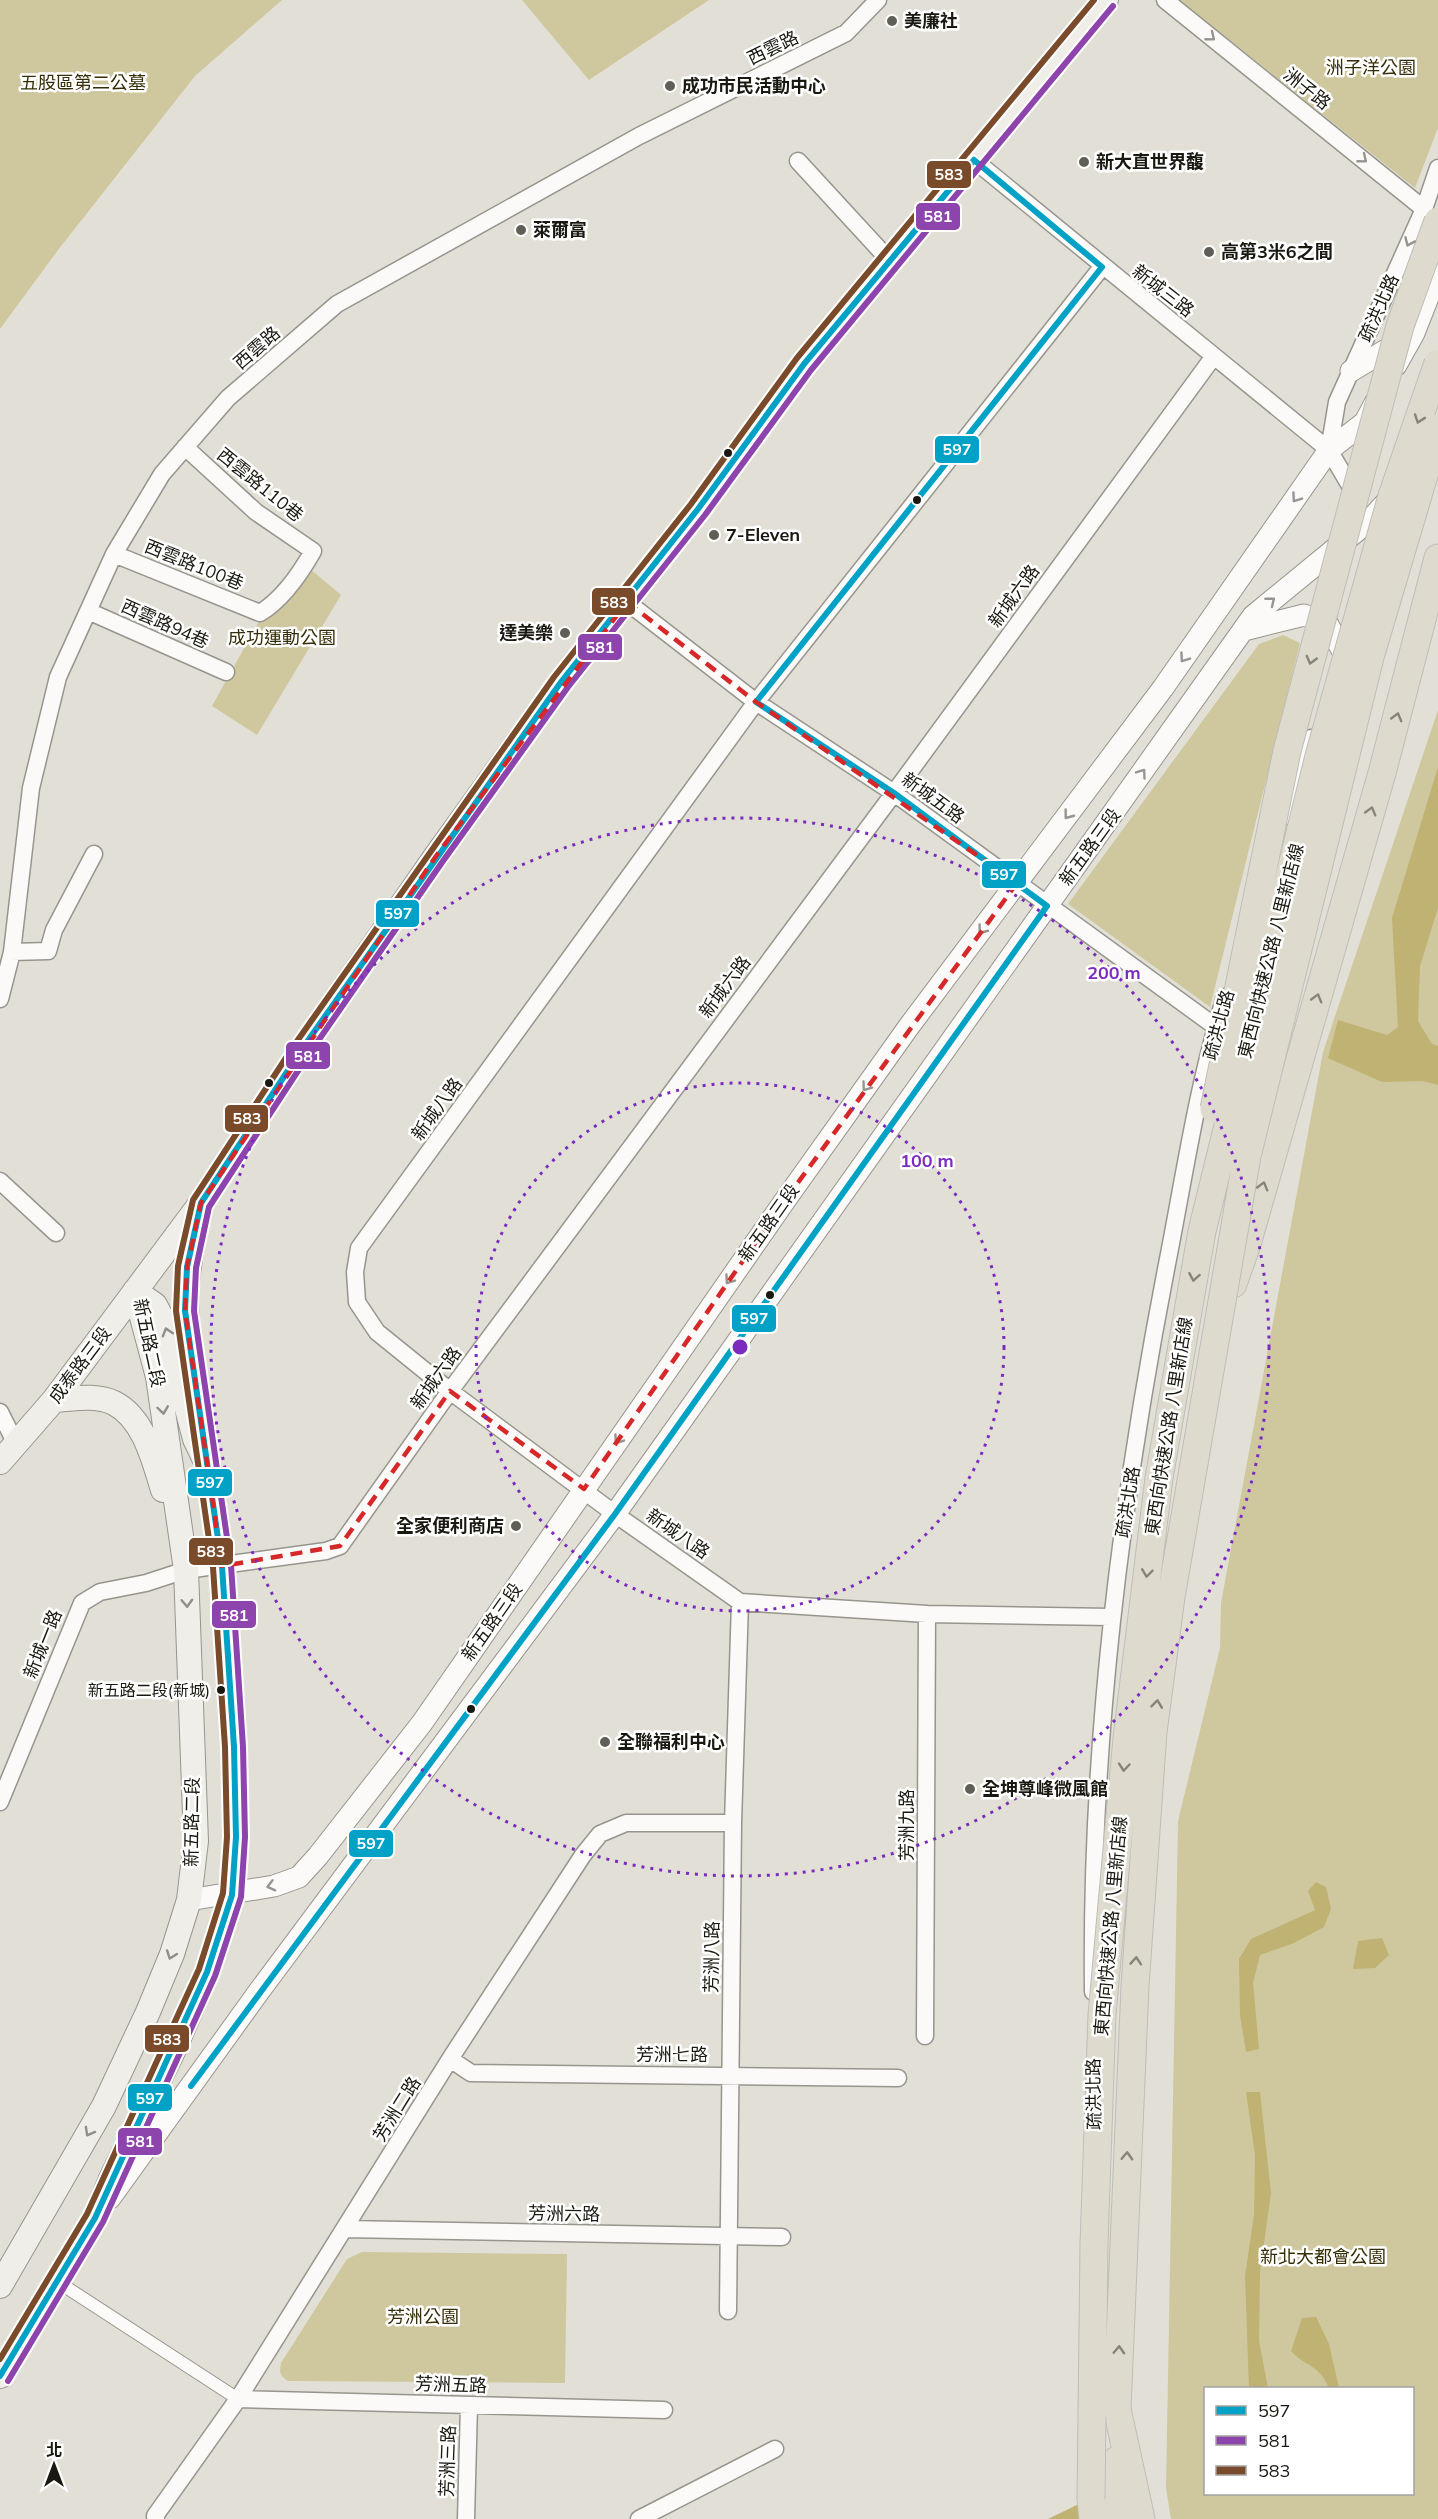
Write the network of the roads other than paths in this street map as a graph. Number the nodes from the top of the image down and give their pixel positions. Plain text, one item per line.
1 (878, 0) edge
2 (1106, 0) edge
3 (1165, 0) edge
4 (974, 160) junction
5 (798, 161) dead end
6 (1438, 168) edge
7 (1431, 215) edge
8 (890, 261) junction
9 (1102, 267) junction
10 (1438, 272) edge
11 (1414, 333) junction
12 (1214, 356) junction
13 (1438, 363) edge
14 (1351, 371) junction
15 (1438, 428) edge
16 (1438, 445) edge
17 (185, 447) junction
18 (1329, 450) junction
19 (1370, 520) junction
20 (114, 554) junction
21 (1438, 558) edge
22 (627, 602) junction
23 (88, 611) junction
24 (260, 613) joint
25 (1244, 630) junction
26 (1342, 650) junction
27 (226, 672) dead end
28 (756, 702) junction
29 (894, 793) junction
30 (94, 854) dead end
31 (1017, 883) junction
32 (1047, 906) junction
33 (12, 952) junction
34 (0, 999) edge
35 (1216, 1028) junction
36 (0, 1181) edge
37 (201, 1203) junction
38 (1202, 1231) junction
39 (56, 1233) dead end
40 (135, 1292) junction
41 (1220, 1321) junction
42 (450, 1391) junction
43 (54, 1400) junction
44 (0, 1412) edge
45 (8, 1453) edge
46 (209, 1468) junction
47 (584, 1489) junction
48 (615, 1514) junction
49 (222, 1566) junction
50 (186, 1570) junction
51 (740, 1602) junction
52 (927, 1614) junction
53 (1111, 1617) junction
54 (0, 1802) edge
55 (733, 1823) junction
56 (232, 1895) junction
57 (189, 1900) junction
58 (925, 2037) dead end
59 (450, 2059) junction
60 (731, 2075) junction
61 (898, 2078) dead end
62 (95, 2218) junction
63 (345, 2229) junction
64 (729, 2237) junction
65 (782, 2237) dead end
66 (58, 2282) junction
67 (0, 2286) edge
68 (728, 2311) dead end
69 (0, 2376) edge
70 (238, 2399) junction
71 (469, 2405) junction
72 (1117, 2409) junction
73 (664, 2410) dead end
74 (775, 2449) dead end
75 (1094, 2514) edge
76 (156, 2519) edge
77 (465, 2519) edge
78 (639, 2519) edge
79 (1118, 2519) edge
80 (1141, 2519) edge

1 - 17 street, 西雲路
2 - 4 main road, 成泰路三段
3 -> 7 street, 洲子路
4 - 8 main road, 成泰路三段
4 - 9 street, 新城三路
5 - 8 street
6 - 7 street, 疏洪北路
7 -> 14 street, 疏洪北路
7 -> 38 highway, bridge
8 - 22 main road, 成泰路三段
9 - 12 street, 新城三路
9 - 28 street, 新城八路
10 - 11 street
11 - 14 street
11 - 18 street
12 - 18 street, 新城三路
12 - 29 street, 新城六路
13 -> 38 highway, 東西向快速公路 八里新店線, bridge
14 - 18 street, 疏洪北路
15 - 41 highway, 東西向快速公路 八里新店線, bridge
16 - 19 street
17 - 20 street, 西雲路
17 - 24 street, 西雲路110巷
18 - 19 street, 疏洪北路
18 -> 31 street, 新五路三段
25 -> 19 street, 新五路三段
19 - 26 street, 疏洪北路
20 - 23 street, 西雲路
20 - 24 street, 西雲路100巷
41 -> 21 highway, bridge
22 - 28 street, 新城五路
22 - 37 main road, 成泰路三段
23 - 27 street, 西雲路94巷
23 - 33 street, 西雲路
25 - 26 street
32 -> 25 street, 新五路三段
26 - 35 street, 疏洪北路
28 - 29 street, 新城五路
28 - 42 street, 新城八路
29 - 31 street, 新城五路
29 - 42 street, 新城六路
30 - 33 street
31 - 32 street, 新城五路
31 -> 47 street, 新五路三段
32 - 35 street, 新城五路
32 - 48 street, 新五路三段
33 - 34 street, 西雲路
35 - 53 street, 疏洪北路
36 - 39 street
37 - 40 main road, 成泰路三段
37 - 46 main road
38 -> 75 highway, 東西向快速公路 八里新店線, bridge
40 - 43 main road, 成泰路三段
46 -> 40 main road, 新五路二段
40 -> 50 main road, 新五路二段
72 -> 41 highway, 東西向快速公路 八里新店線, bridge
42 - 47 street, 新城八路
42 - 49 street, 新城六路
43 - 45 main road, 成泰路三段
43 - 50 main road
44 - 45 street
46 - 49 main road, 新五路二段
47 - 48 street, 新城八路
47 -> 56 street, 新五路三段
48 - 51 street, 新城八路
48 - 62 street, 新五路三段
49 - 50 street, 新城一路
49 - 56 main road, 新五路二段
50 - 54 street, 新城一路
50 -> 57 main road, 新五路二段
51 - 52 street
51 - 55 street, 芳洲八路
52 - 53 street
52 - 58 street, 芳洲九路
53 - 75 street, 疏洪北路
55 - 59 street, 芳洲二路
55 - 60 street, 芳洲八路
56 - 57 street, 新五路三段
56 - 62 main road, 新五路二段
57 -> 67 main road, 新五路二段
59 - 60 street, 芳洲七路
59 - 63 street, 芳洲二路
60 - 61 street, 芳洲七路
60 - 64 street, 芳洲八路
62 - 66 main road, 新五路二段
63 - 64 street, 芳洲六路
63 - 70 street, 芳洲二路
64 - 65 street, 芳洲六路
64 - 68 street, 芳洲八路
66 - 69 main road, 新五路二段
66 - 70 street
70 - 71 street, 芳洲五路
70 - 76 street, 芳洲二路
71 - 73 street, 芳洲五路
71 - 77 street, 芳洲三路
72 - 79 highway, 東西向快速公路 八里新店線
72 - 80 highway
74 - 78 street

